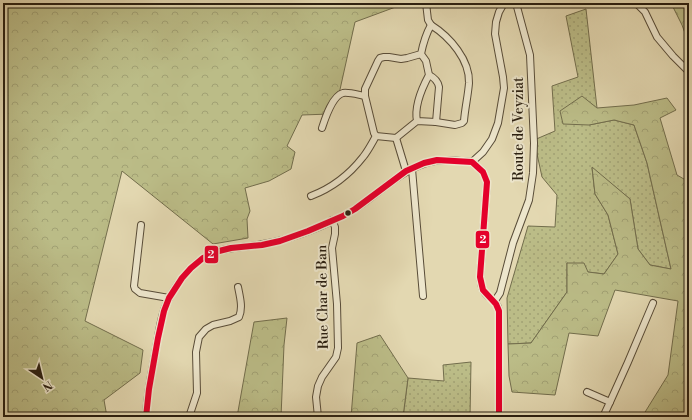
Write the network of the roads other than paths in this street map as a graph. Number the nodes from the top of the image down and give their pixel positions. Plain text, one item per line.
1 (426, 3) edge
2 (504, 3) edge
3 (516, 3) edge
4 (636, 3) edge
5 (431, 25) junction
6 (421, 54) junction
7 (689, 72) edge
8 (429, 75) junction
9 (365, 96) junction
10 (417, 121) junction
11 (436, 122) junction
12 (322, 128) dead end
13 (376, 136) junction
14 (396, 138) junction
15 (472, 162) junction
16 (409, 170) junction
17 (311, 196) dead end
18 (332, 220) junction
19 (141, 225) dead end
20 (238, 287) dead end
21 (423, 296) dead end
22 (169, 298) junction
23 (494, 301) junction
24 (653, 303) dead end
25 (587, 392) dead end
26 (610, 402) junction
27 (146, 417) edge
28 (189, 417) edge
29 (318, 417) edge
30 (499, 417) edge
31 (602, 417) edge

1 - 5 street
2 - 15 street
3 - 23 street, Route de Veyziat
4 - 7 street
5 - 6 street
5 - 11 street
6 - 8 street
6 - 9 street
8 - 10 street
8 - 11 street
9 - 12 street
9 - 13 street
10 - 11 street
10 - 14 street
13 - 14 street
13 - 17 street
14 - 16 street
15 - 16 street
15 - 23 street
16 - 18 street
16 - 21 street
18 - 22 street
18 - 29 street, Rue Char de Ban
19 - 22 street
20 - 28 street
22 - 27 street
23 - 30 street
24 - 26 street
25 - 26 street
26 - 31 street

